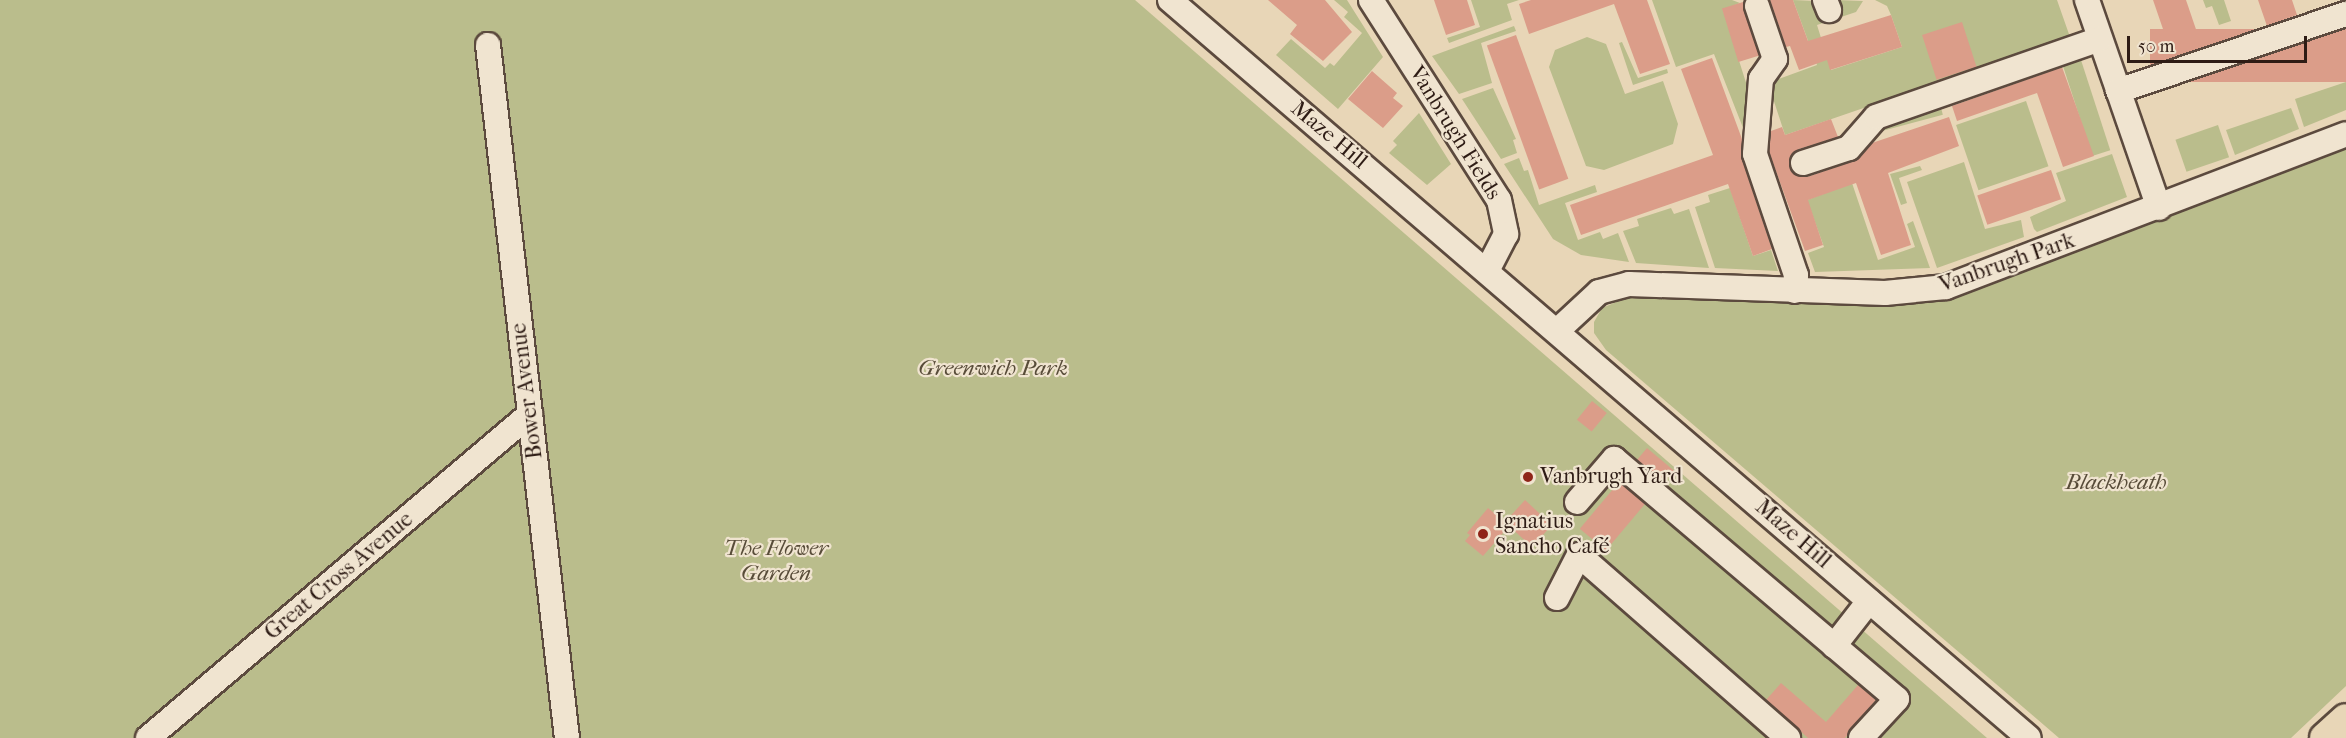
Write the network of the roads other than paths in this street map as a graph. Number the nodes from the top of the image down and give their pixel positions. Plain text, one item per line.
1 (1170, 0) edge
2 (1371, 0) edge
3 (2087, 0) edge
4 (1757, 6) dead end
5 (2335, 11) edge
6 (2100, 39) junction
7 (488, 45) dead end
8 (2118, 91) junction
9 (2346, 134) edge
10 (1803, 163) dead end
11 (2159, 208) junction
12 (1487, 271) junction
13 (1795, 291) junction
14 (1557, 331) junction
15 (530, 414) junction
16 (1583, 487) dead end
17 (1557, 598) dead end
18 (1869, 601) junction
19 (1834, 646) junction
20 (2346, 719) edge
21 (148, 738) edge
22 (567, 738) edge
23 (1788, 738) edge
24 (1861, 738) edge
25 (2029, 738) edge
26 (2325, 738) edge

1 - 12 street, Maze Hill
2 - 12 street, Vanbrugh Fields
3 - 6 street
4 - 13 street
5 - 8 street
6 - 8 street
6 - 10 street
7 - 15 street, Bower Avenue
8 - 11 street
9 - 11 street, Vanbrugh Park
11 - 13 street, Vanbrugh Park
12 - 14 street, Maze Hill
13 - 14 street, Vanbrugh Park
14 - 18 street, Maze Hill
15 - 21 street, Great Cross Avenue
15 - 22 street, Bower Avenue
16 - 19 street
17 - 23 street
18 - 19 street
18 - 25 street, Maze Hill
19 - 24 street
20 - 26 main road

